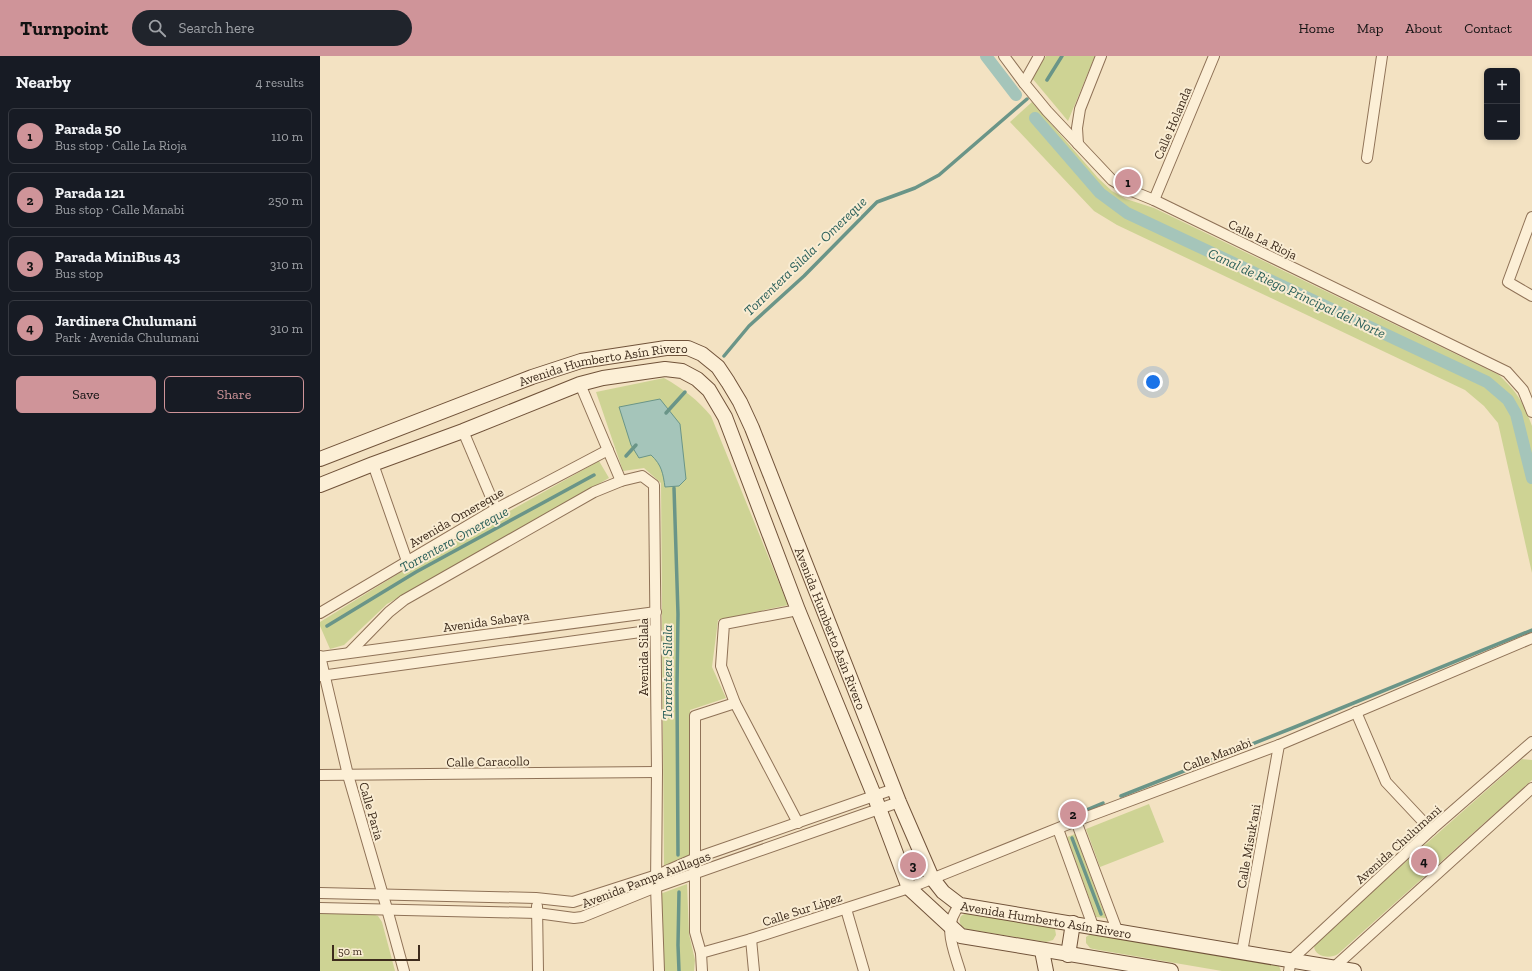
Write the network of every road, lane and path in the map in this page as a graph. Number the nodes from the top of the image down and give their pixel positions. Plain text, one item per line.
1 (1004, 56) edge
2 (1040, 56) edge
3 (1101, 56) edge
4 (1214, 56) edge
5 (1382, 56) edge
6 (1024, 83) junction
7 (1078, 144) junction
8 (1367, 158) dead end
9 (1154, 200) junction
10 (1532, 216) edge
11 (1532, 296) edge
12 (580, 384) junction
13 (1532, 412) edge
14 (752, 428) junction
15 (463, 431) junction
16 (732, 437) junction
17 (608, 450) junction
18 (320, 459) edge
19 (373, 464) junction
20 (620, 481) junction
21 (320, 485) edge
22 (496, 509) junction
23 (407, 560) junction
24 (798, 610) junction
25 (656, 612) junction
26 (320, 613) edge
27 (655, 630) junction
28 (1532, 638) edge
29 (350, 652) junction
30 (320, 657) edge
31 (322, 675) edge
32 (735, 702) junction
33 (1356, 712) junction
34 (1279, 745) junction
35 (1530, 748) edge
36 (657, 772) junction
37 (320, 775) edge
38 (348, 775) junction
39 (1532, 788) edge
40 (874, 795) junction
41 (896, 796) junction
42 (879, 810) junction
43 (1076, 821) junction
44 (798, 823) junction
45 (1058, 829) junction
46 (1431, 830) junction
47 (696, 858) junction
48 (694, 874) junction
49 (657, 875) junction
50 (932, 878) junction
51 (656, 887) junction
52 (909, 888) junction
53 (320, 893) edge
54 (382, 894) junction
55 (536, 898) junction
56 (960, 904) junction
57 (320, 908) edge
58 (387, 909) junction
59 (846, 909) junction
60 (537, 913) junction
61 (1073, 923) junction
62 (949, 926) junction
63 (1093, 926) junction
64 (1117, 930) junction
65 (751, 939) junction
66 (1042, 951) junction
67 (1242, 952) junction
68 (701, 953) junction
69 (1068, 955) junction
70 (1290, 965) edge
71 (1331, 969) edge
72 (404, 971) edge
73 (538, 971) edge
74 (659, 971) edge
75 (702, 971) edge
76 (754, 971) edge
77 (864, 971) edge
78 (960, 971) edge
79 (1046, 971) edge
80 (1171, 971) edge
81 (1354, 971) edge

1 - 6 street, Calle La Rioja
2 - 6 street
3 - 7 street
4 - 9 street, Calle Holanda
5 - 8 street
6 - 7 street, Calle La Rioja
7 - 9 street, Calle La Rioja
9 - 13 street, Calle La Rioja
10 - 11 street
12 - 15 street, Avenida Humberto Asín Rivero
12 - 16 street, Avenida Humberto Asín Rivero
12 - 17 street
14 - 16 street
14 - 18 street, Avenida Humberto Asín Rivero
14 - 41 street, Avenida Humberto Asín Rivero
15 - 19 street, Avenida Humberto Asín Rivero
15 - 22 street
16 - 24 street, Avenida Humberto Asín Rivero
17 - 20 street
17 - 22 street, Avenida Omereque
19 - 21 street, Avenida Humberto Asín Rivero
19 - 23 street
20 - 25 street, Avenida Silala
20 - 29 street
22 - 23 street, Avenida Omereque
23 - 26 street, Avenida Omereque
24 - 32 street
24 - 40 street, Avenida Humberto Asín Rivero
25 - 27 street, Avenida Silala
25 - 29 street, Avenida Sabaya
27 - 31 street
27 - 36 street, Avenida Silala
28 - 33 street, Calle Manabi
29 - 30 street, Avenida Sabaya
30 - 31 street, Calle Paria
31 - 38 street, Calle Paria
32 - 44 street
32 - 47 street
33 - 34 street, Calle Manabi
33 - 46 street
34 - 43 street, Calle Manabi
34 - 67 street, Calle Misuk'ani
35 - 46 street, Avenida Chulumani
36 - 38 street, Calle Caracollo
36 - 49 street, Avenida Silala
37 - 38 street, Calle Caracollo
38 - 54 street, Calle Paria
39 - 71 street
40 - 41 street, Avenida Pampa Aullagas
40 - 42 street, Avenida Humberto Asín Rivero
40 - 44 street, Avenida Pampa Aullagas
41 - 42 street, Avenida Pampa Aullagas
41 - 50 street, Avenida Humberto Asín Rivero
42 - 48 street, Avenida Pampa Aullagas
42 - 52 street, Avenida Humberto Asín Rivero
43 - 45 street, Calle Manabi
43 - 64 street
44 - 47 street, Avenida Pampa Aullagas
45 - 50 street, Calle Manabi
45 - 63 street
46 - 70 street, Avenida Chulumani
47 - 48 street
47 - 49 street, Avenida Pampa Aullagas
48 - 51 street, Avenida Pampa Aullagas
48 - 68 street
49 - 51 street, Avenida Silala
49 - 55 street, Avenida Pampa Aullagas
50 - 52 street, Calle Manabi
50 - 56 street, Avenida Humberto Asín Rivero
51 - 60 street, Avenida Pampa Aullagas
51 - 74 street, Avenida Silala
52 - 59 street, Calle Sur Lipez
52 - 62 street, Avenida Humberto Asín Rivero
53 - 54 street, Avenida Pampa Aullagas
54 - 55 street, Avenida Pampa Aullagas
54 - 58 street, Calle Paria
55 - 60 street
56 - 61 street, Avenida Humberto Asín Rivero
56 - 62 street
57 - 58 street, Avenida Pampa Aullagas
58 - 60 street, Avenida Pampa Aullagas
58 - 72 street, Calle Paria
59 - 65 street, Calle Sur Lipez
59 - 77 street
60 - 73 street
61 - 63 street, Avenida Humberto Asín Rivero
61 - 69 street
62 - 66 street, Avenida Humberto Asín Rivero
62 - 78 street
63 - 64 street, Avenida Humberto Asín Rivero
64 - 67 street, Avenida Humberto Asín Rivero
65 - 68 street, Calle Sur Lipez
65 - 76 street
66 - 69 street, Avenida Humberto Asín Rivero
66 - 79 street
67 - 70 street, Avenida Humberto Asín Rivero
68 - 75 street
69 - 80 street, Avenida Humberto Asín Rivero
70 - 71 street, Avenida Humberto Asín Rivero
71 - 81 street, Avenida Humberto Asín Rivero

